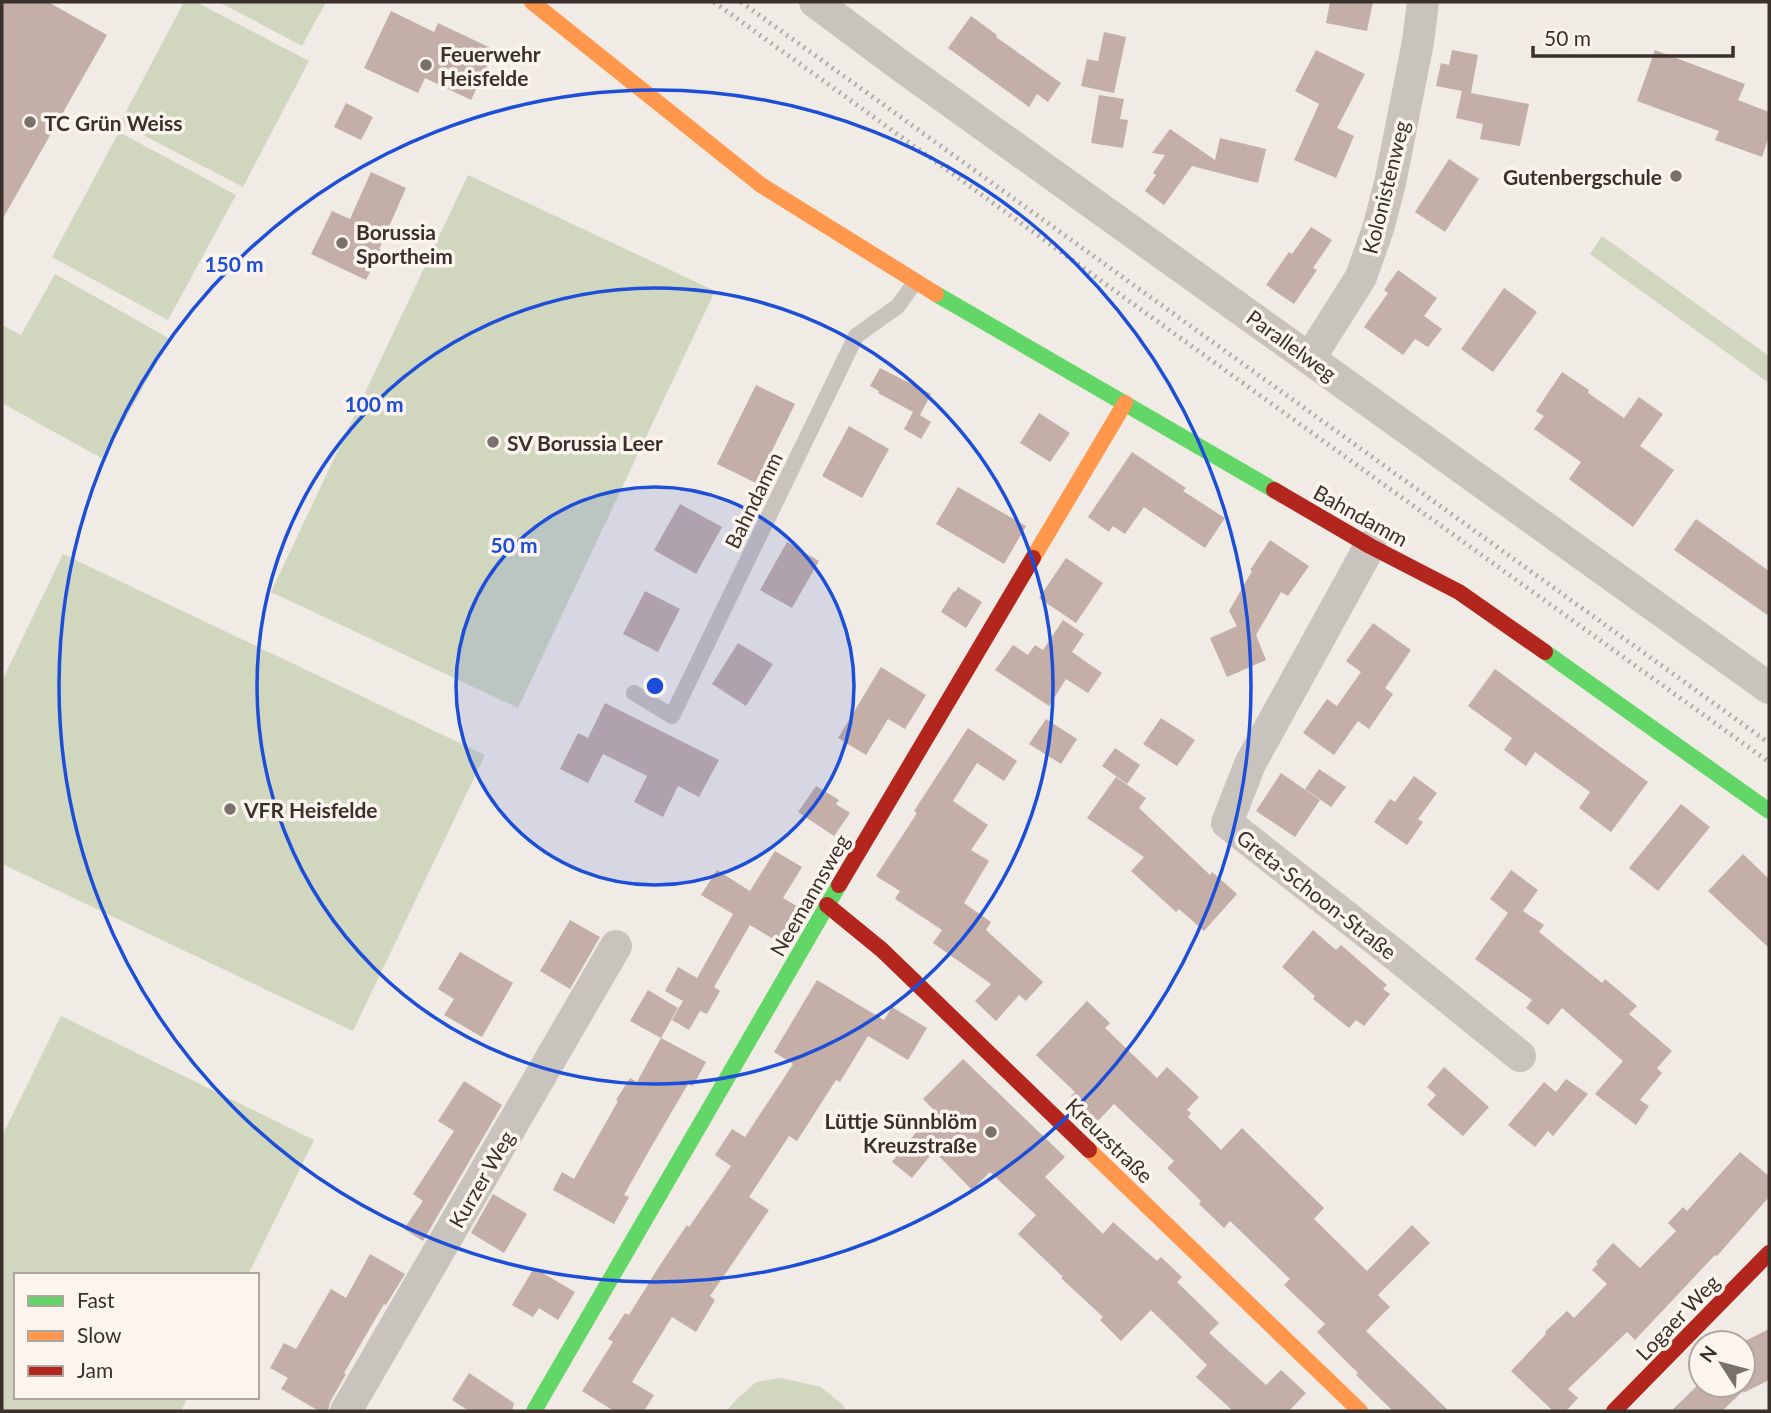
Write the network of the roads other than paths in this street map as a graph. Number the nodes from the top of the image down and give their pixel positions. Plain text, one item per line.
1 (532, 2) edge
2 (815, 2) edge
3 (1423, 2) edge
4 (915, 282) junction
5 (1310, 358) junction
6 (1125, 403) junction
7 (1370, 546) junction
8 (1769, 688) edge
9 (634, 693) dead end
10 (1769, 811) edge
11 (827, 905) junction
12 (616, 946) dead end
13 (1520, 1056) dead end
14 (1769, 1252) edge
15 (346, 1411) edge
16 (534, 1411) edge
17 (1360, 1411) edge
18 (1614, 1411) edge

1 - 4 street, Bahndamm
2 - 5 street, Parallelweg
3 - 5 street, Kolonistenweg
4 - 6 street, Bahndamm
4 - 9 lane, Bahndamm
5 - 8 street, Parallelweg
6 - 7 street, Bahndamm
6 - 11 street, Neemannsweg
7 - 10 street, Bahndamm
7 - 13 street, Greta-Schoon-Straße
11 - 16 street, Neemannsweg
11 - 17 street, Kreuzstraße
12 - 15 street, Kurzer Weg
14 - 18 street, Logaer Weg

